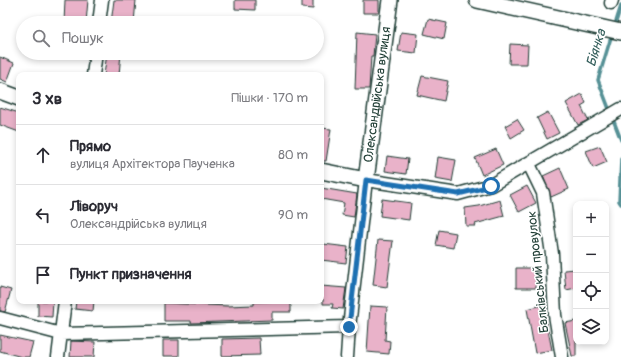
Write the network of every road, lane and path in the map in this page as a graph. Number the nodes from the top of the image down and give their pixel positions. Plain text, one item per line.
1 (102, 0) edge
2 (390, 0) edge
3 (477, 0) edge
4 (100, 16) edge
5 (621, 32) edge
6 (95, 60) edge
7 (93, 72) edge
8 (0, 91) edge
9 (16, 97) edge
10 (616, 112) edge
11 (529, 164) junction
12 (324, 172) edge
13 (366, 180) junction
14 (65, 304) edge
15 (0, 318) edge
16 (349, 327) junction
17 (61, 334) junction
18 (58, 357) edge
19 (347, 357) edge
20 (562, 357) edge

1 - 4 street
2 - 13 street, Олександрійська вулиця
3 - 5 street
6 - 7 street
8 - 9 street
10 - 11 street
11 - 13 street
11 - 20 street, Балківський провулок
12 - 13 street
13 - 16 street, Олександрійська вулиця
14 - 17 street
15 - 17 street
16 - 17 street
16 - 19 street, Олександрійська вулиця
17 - 18 street

